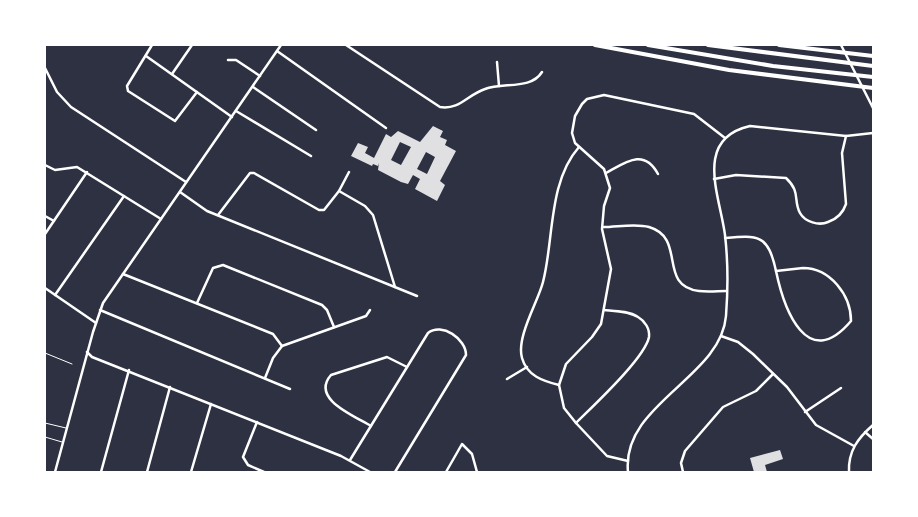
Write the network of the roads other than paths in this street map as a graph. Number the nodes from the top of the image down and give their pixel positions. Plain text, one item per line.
1 (152, 45) edge
2 (192, 45) edge
3 (281, 45) edge
4 (346, 45) edge
5 (595, 45) edge
6 (648, 45) edge
7 (708, 45) edge
8 (779, 45) edge
9 (841, 45) edge
10 (277, 51) junction
11 (146, 56) junction
12 (873, 56) edge
13 (228, 60) dead end
14 (497, 62) dead end
15 (873, 66) edge
16 (45, 68) edge
17 (542, 72) dead end
18 (172, 74) junction
19 (260, 76) junction
20 (873, 77) edge
21 (499, 86) junction
22 (253, 87) junction
23 (873, 88) edge
24 (197, 92) junction
25 (873, 108) edge
26 (236, 111) junction
27 (232, 117) junction
28 (386, 128) dead end
29 (316, 130) dead end
30 (873, 132) edge
31 (846, 136) junction
32 (725, 138) junction
33 (579, 148) junction
34 (311, 156) dead end
35 (45, 165) edge
36 (87, 172) junction
37 (349, 172) dead end
38 (606, 173) junction
39 (658, 174) dead end
40 (714, 179) junction
41 (186, 182) junction
42 (339, 191) junction
43 (180, 192) junction
44 (124, 196) junction
45 (218, 215) junction
46 (45, 216) edge
47 (161, 219) junction
48 (54, 221) junction
49 (603, 227) junction
50 (45, 234) edge
51 (725, 238) junction
52 (776, 270) junction
53 (123, 274) junction
54 (395, 287) junction
55 (45, 288) edge
56 (726, 291) junction
57 (55, 295) junction
58 (417, 296) dead end
59 (197, 304) junction
60 (100, 310) junction
61 (370, 310) dead end
62 (604, 310) junction
63 (96, 323) junction
64 (334, 327) junction
65 (721, 336) junction
66 (282, 346) junction
67 (88, 352) junction
68 (45, 353) edge
69 (72, 364) dead end
70 (526, 367) junction
71 (407, 368) junction
72 (129, 370) junction
73 (773, 374) junction
74 (265, 378) junction
75 (508, 379) dead end
76 (559, 385) junction
77 (170, 387) junction
78 (841, 388) dead end
79 (290, 389) dead end
80 (211, 403) junction
81 (806, 412) junction
82 (257, 422) junction
83 (45, 423) edge
84 (576, 423) junction
85 (873, 425) edge
86 (371, 426) junction
87 (67, 428) junction
88 (865, 432) junction
89 (45, 437) edge
90 (873, 439) edge
91 (63, 443) junction
92 (854, 446) junction
93 (350, 460) junction
94 (628, 461) junction
95 (55, 472) edge
96 (101, 472) edge
97 (146, 472) edge
98 (191, 472) edge
99 (261, 472) edge
100 (370, 472) edge
101 (395, 472) edge
102 (446, 472) edge
103 (477, 472) edge
104 (628, 472) edge
105 (683, 472) edge
106 (850, 472) edge

1 - 11 street
2 - 18 street
3 - 10 street
4 - 21 street
5 - 23 highway
6 - 20 highway
7 - 15 highway
8 - 12 highway
9 - 25 street
10 - 19 street
10 - 28 street
11 - 18 street
11 - 24 street
13 - 19 street
14 - 21 street
16 - 41 street
17 - 21 street
18 - 24 street
19 - 22 street
22 - 26 street
22 - 29 street
24 - 27 street
26 - 27 street
26 - 34 street
27 - 41 street
30 - 31 street
31 - 32 street
31 - 40 street
32 - 33 street
32 - 40 street
33 - 38 street
33 - 70 street
35 - 36 street
36 - 44 street
36 - 48 street
37 - 42 street
38 - 39 street
38 - 49 street
40 - 51 street
41 - 43 street
42 - 45 street
42 - 54 street
43 - 45 street
43 - 47 street
44 - 47 street
44 - 57 street
45 - 54 street
46 - 48 street
47 - 53 street
48 - 50 street
49 - 56 street
49 - 62 street
51 - 52 street
51 - 56 street
52 - 52 street
53 - 59 street
53 - 60 street
54 - 58 street
55 - 57 street
56 - 65 street
57 - 63 street
59 - 64 street
59 - 66 street
60 - 63 street
60 - 74 street
61 - 64 street
62 - 76 street
62 - 84 street
63 - 67 street
64 - 66 street
65 - 73 street
65 - 94 street
66 - 74 street
67 - 72 street
67 - 87 street
68 - 69 lane
70 - 75 street
70 - 76 street
71 - 86 street
71 - 86 street
71 - 101 street
72 - 77 street
72 - 96 street
73 - 81 street
73 - 105 street
74 - 79 street
76 - 84 street
77 - 80 street
77 - 97 street
78 - 81 street
80 - 82 street
80 - 98 street
81 - 92 street
82 - 93 street
82 - 99 street
83 - 87 lane
84 - 94 street
85 - 88 street
86 - 93 street
87 - 91 street
88 - 90 street
88 - 92 street
89 - 91 lane
91 - 95 street
92 - 106 street
93 - 100 street
94 - 104 street
102 - 103 street

